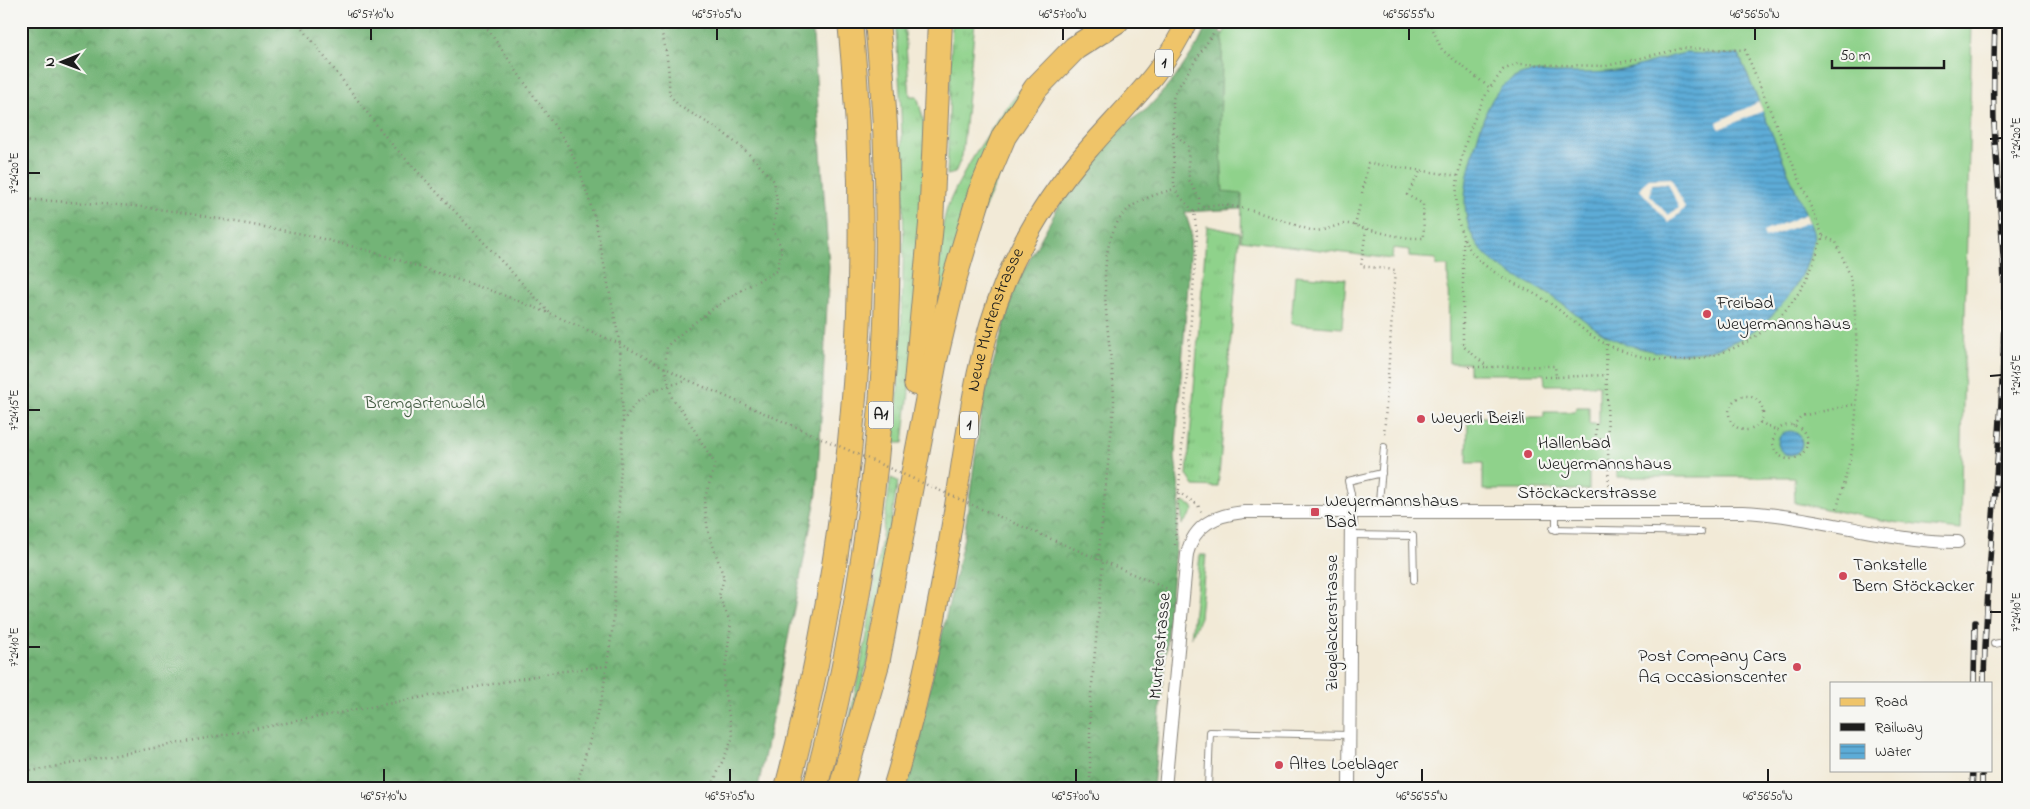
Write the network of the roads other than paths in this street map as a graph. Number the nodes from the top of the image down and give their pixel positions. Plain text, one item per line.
1 (850, 21) edge
2 (877, 21) edge
3 (940, 21) edge
4 (1117, 21) edge
5 (1187, 21) edge
6 (1384, 447) road end
7 (1382, 473) junction
8 (1380, 501) dead end
9 (1351, 512) junction
10 (1556, 512) junction
11 (1214, 518) joint
12 (1701, 532) dead end
13 (1351, 534) junction
14 (1958, 542) dead end
15 (896, 558) junction
16 (1414, 580) dead end
17 (2009, 641) edge
18 (1994, 644) dead end
19 (1349, 734) junction
20 (787, 788) edge
21 (815, 788) edge
22 (841, 788) edge
23 (893, 788) edge
24 (1165, 788) edge
25 (1208, 788) edge
26 (1349, 788) edge

1 - 20 highway, A1
2 - 21 highway, A1
3 - 15 highway
4 - 15 highway
5 - 23 main road, Neue Murtenstrasse / 1
6 - 7 lane
7 - 8 lane
7 - 9 lane
9 - 10 street, Stöckackerstrasse
9 - 11 street, Stöckackerstrasse
9 - 13 street, Ziegelackerstrasse
10 - 12 lane
10 - 14 street, Stöckackerstrasse
11 - 24 street, Murtenstrasse
13 - 16 lane
13 - 19 street, Ziegelackerstrasse
15 - 22 highway
17 - 18 lane
19 - 25 lane
19 - 26 street, Ziegelackerstrasse

